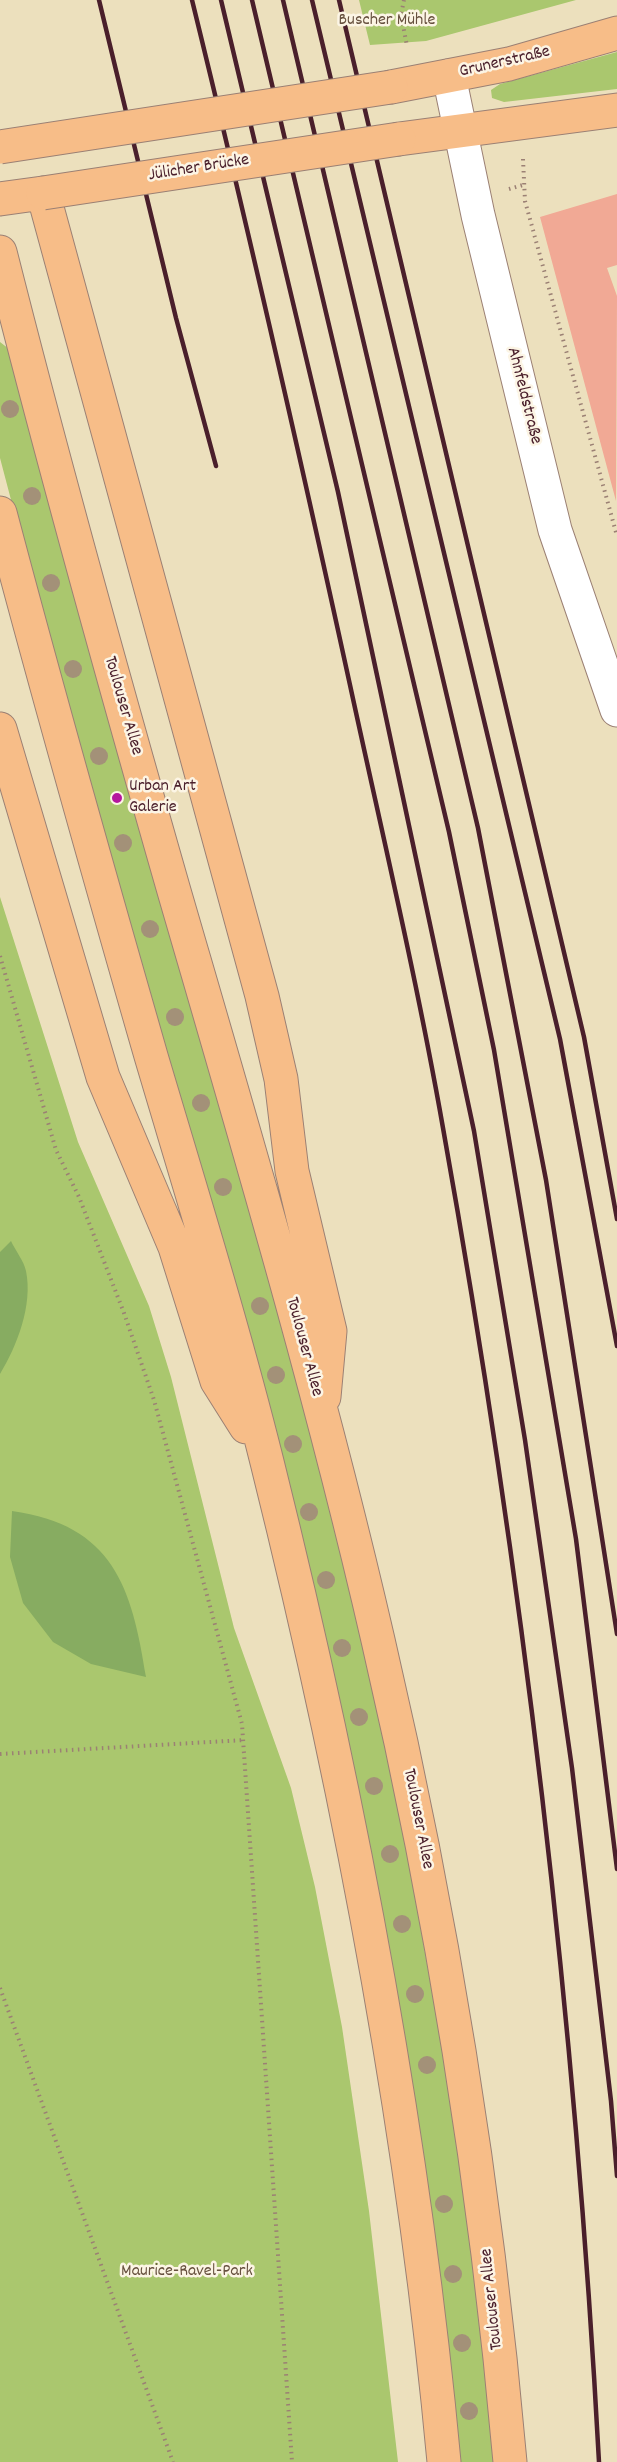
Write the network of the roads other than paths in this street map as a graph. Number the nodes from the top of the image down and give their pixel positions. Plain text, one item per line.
1 (617, 33) edge
2 (450, 76) junction
3 (617, 110) edge
4 (462, 132) junction
5 (0, 147) edge
6 (43, 193) junction
7 (0, 199) edge
8 (0, 252) edge
9 (0, 513) edge
10 (617, 710) edge
11 (0, 729) edge
12 (322, 1420) junction
13 (266, 1459) junction
14 (444, 2462) edge
15 (510, 2462) edge

1 - 2 main road, Grunerstraße
2 - 4 street, Ahnfeldstraße
2 - 5 main road, Grunerstraße, bridge
3 - 4 main road
4 - 6 main road, Jülicher Brücke, bridge
4 - 10 street, Ahnfeldstraße
6 - 7 main road, Jülicher Brücke
6 - 12 main road
8 - 12 main road, Toulouser Allee
9 - 13 main road
11 - 13 main road
12 - 15 main road, Toulouser Allee
13 - 14 main road

